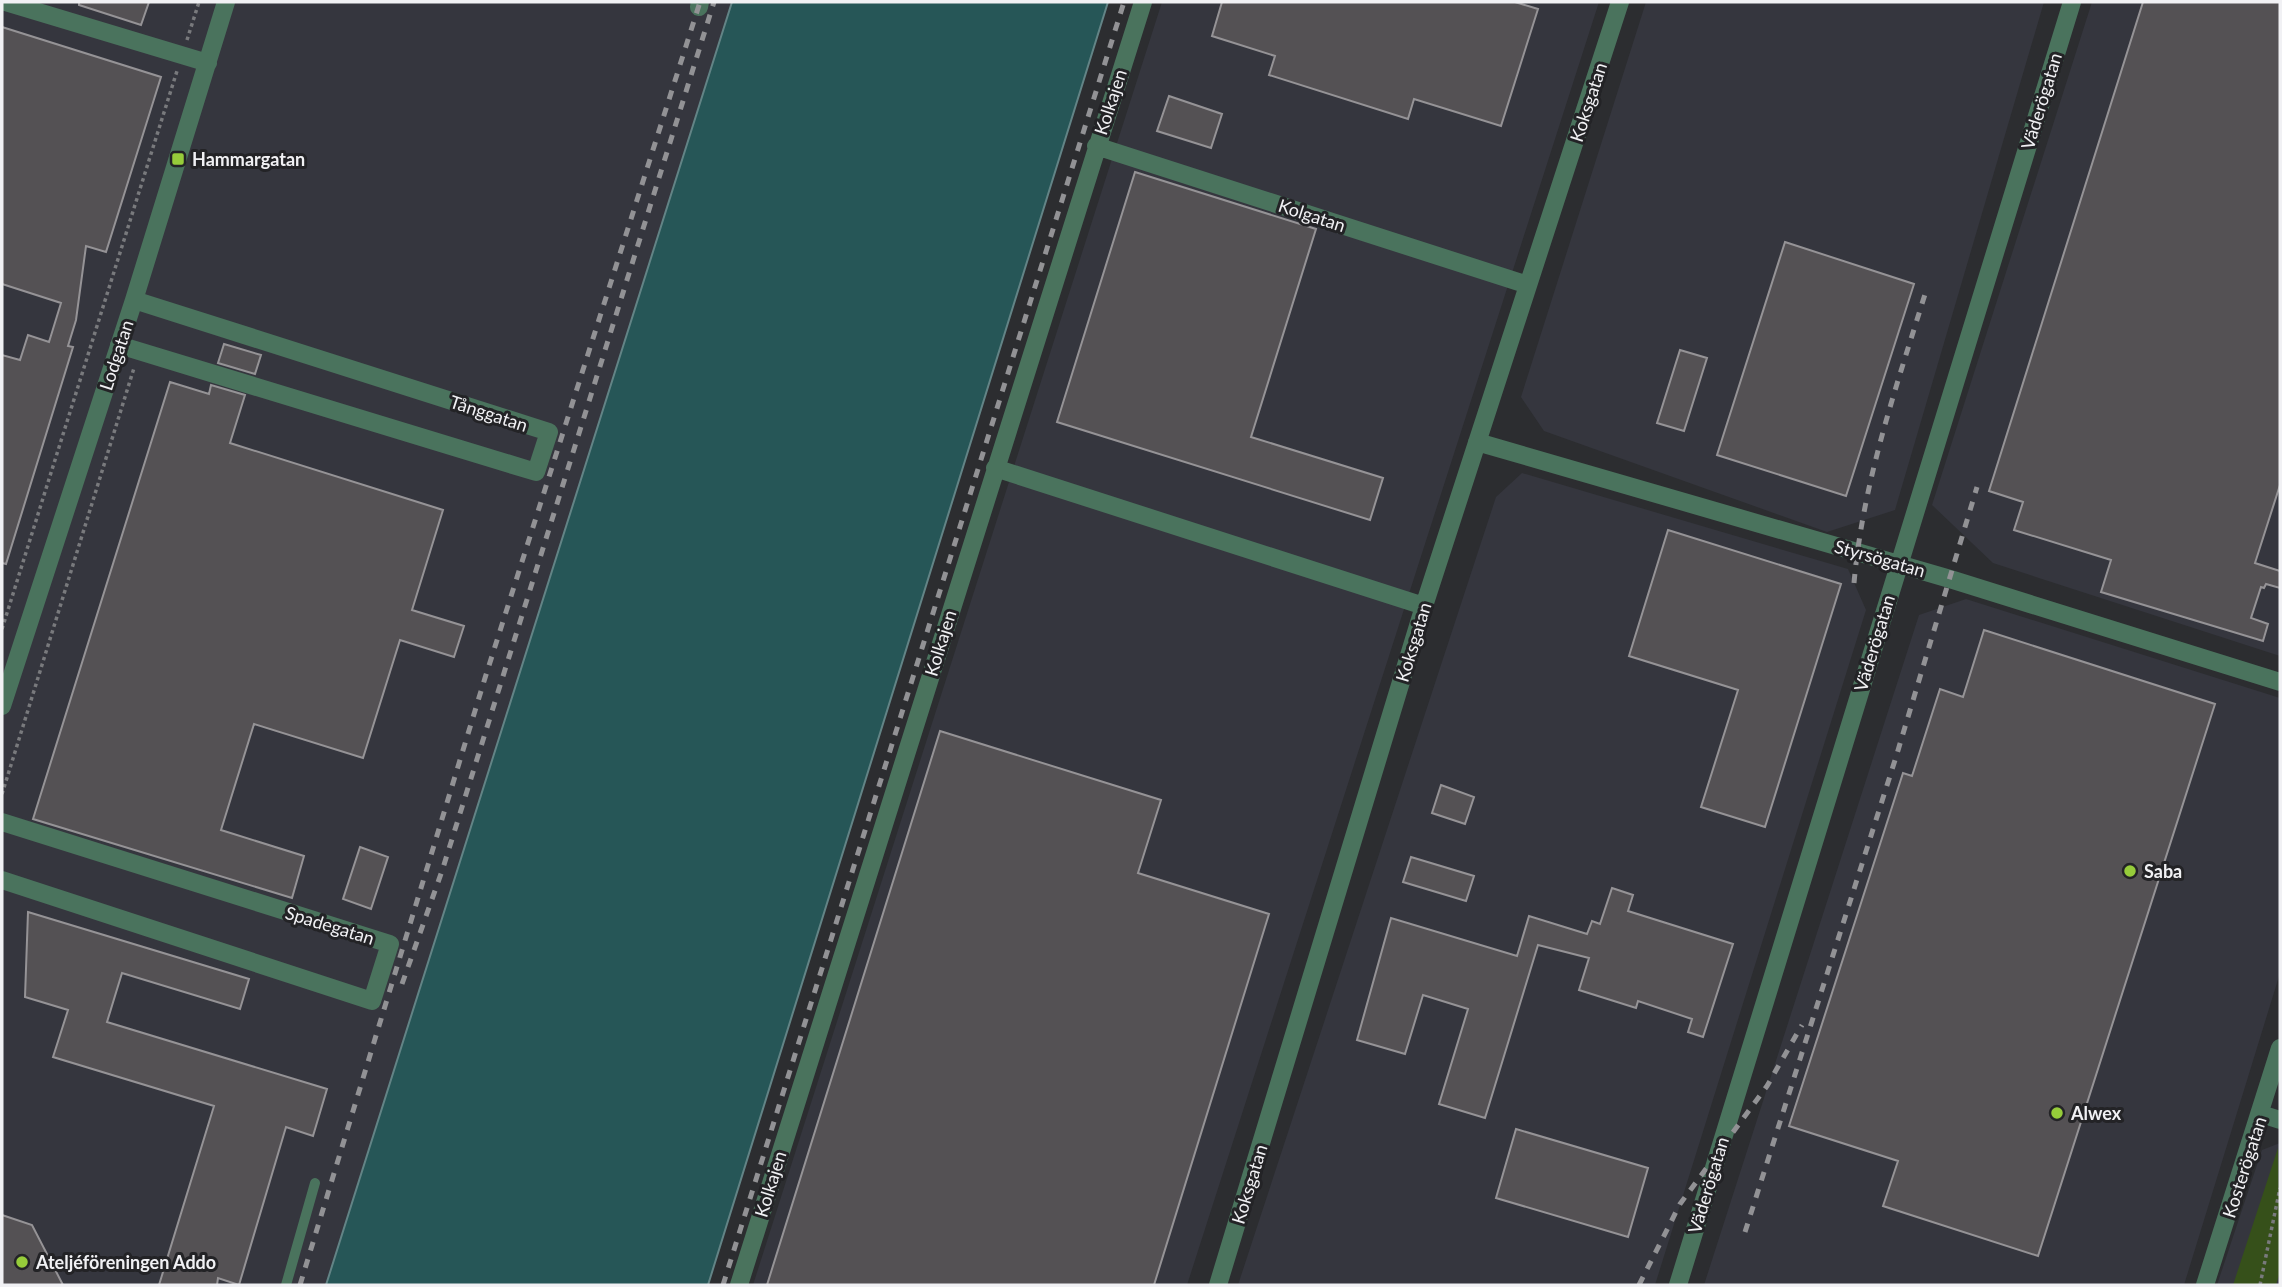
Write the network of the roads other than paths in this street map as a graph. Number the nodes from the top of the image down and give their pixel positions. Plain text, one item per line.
1 (5, 2) edge
2 (226, 2) edge
3 (1143, 2) edge
4 (1620, 2) edge
5 (2072, 2) edge
6 (208, 63) junction
7 (1096, 146) junction
8 (1528, 285) junction
9 (134, 300) junction
10 (119, 345) junction
11 (1478, 442) junction
12 (995, 468) junction
13 (1898, 564) junction
14 (1424, 606) junction
15 (2280, 682) edge
16 (2, 706) edge
17 (2, 822) edge
18 (2, 880) edge
19 (2280, 1048) edge
20 (2261, 1114) junction
21 (2280, 1120) edge
22 (316, 1183) dead end
23 (286, 1285) edge
24 (738, 1285) edge
25 (1218, 1285) edge
26 (1678, 1285) edge
27 (2205, 1285) edge

1 - 6 street
2 - 6 street, Lodgatan
3 - 7 street, Kolkajen
4 - 8 street, Koksgatan
5 - 13 street, Väderögatan
6 - 9 street, Lodgatan
7 - 8 street, Kolgatan
7 - 12 street, Kolkajen
8 - 11 street, Koksgatan
9 - 10 street, Lodgatan
9 - 10 street, Tånggatan
10 - 16 street, Lodgatan
11 - 13 street, Styrsögatan
11 - 14 street, Koksgatan
12 - 14 street
12 - 24 street, Kolkajen
13 - 15 street, Styrsögatan
13 - 26 street, Väderögatan
14 - 25 street, Koksgatan
17 - 18 street, Spadegatan
19 - 20 street, Kosterögatan
20 - 21 street
20 - 27 street, Kosterögatan
22 - 23 lane

